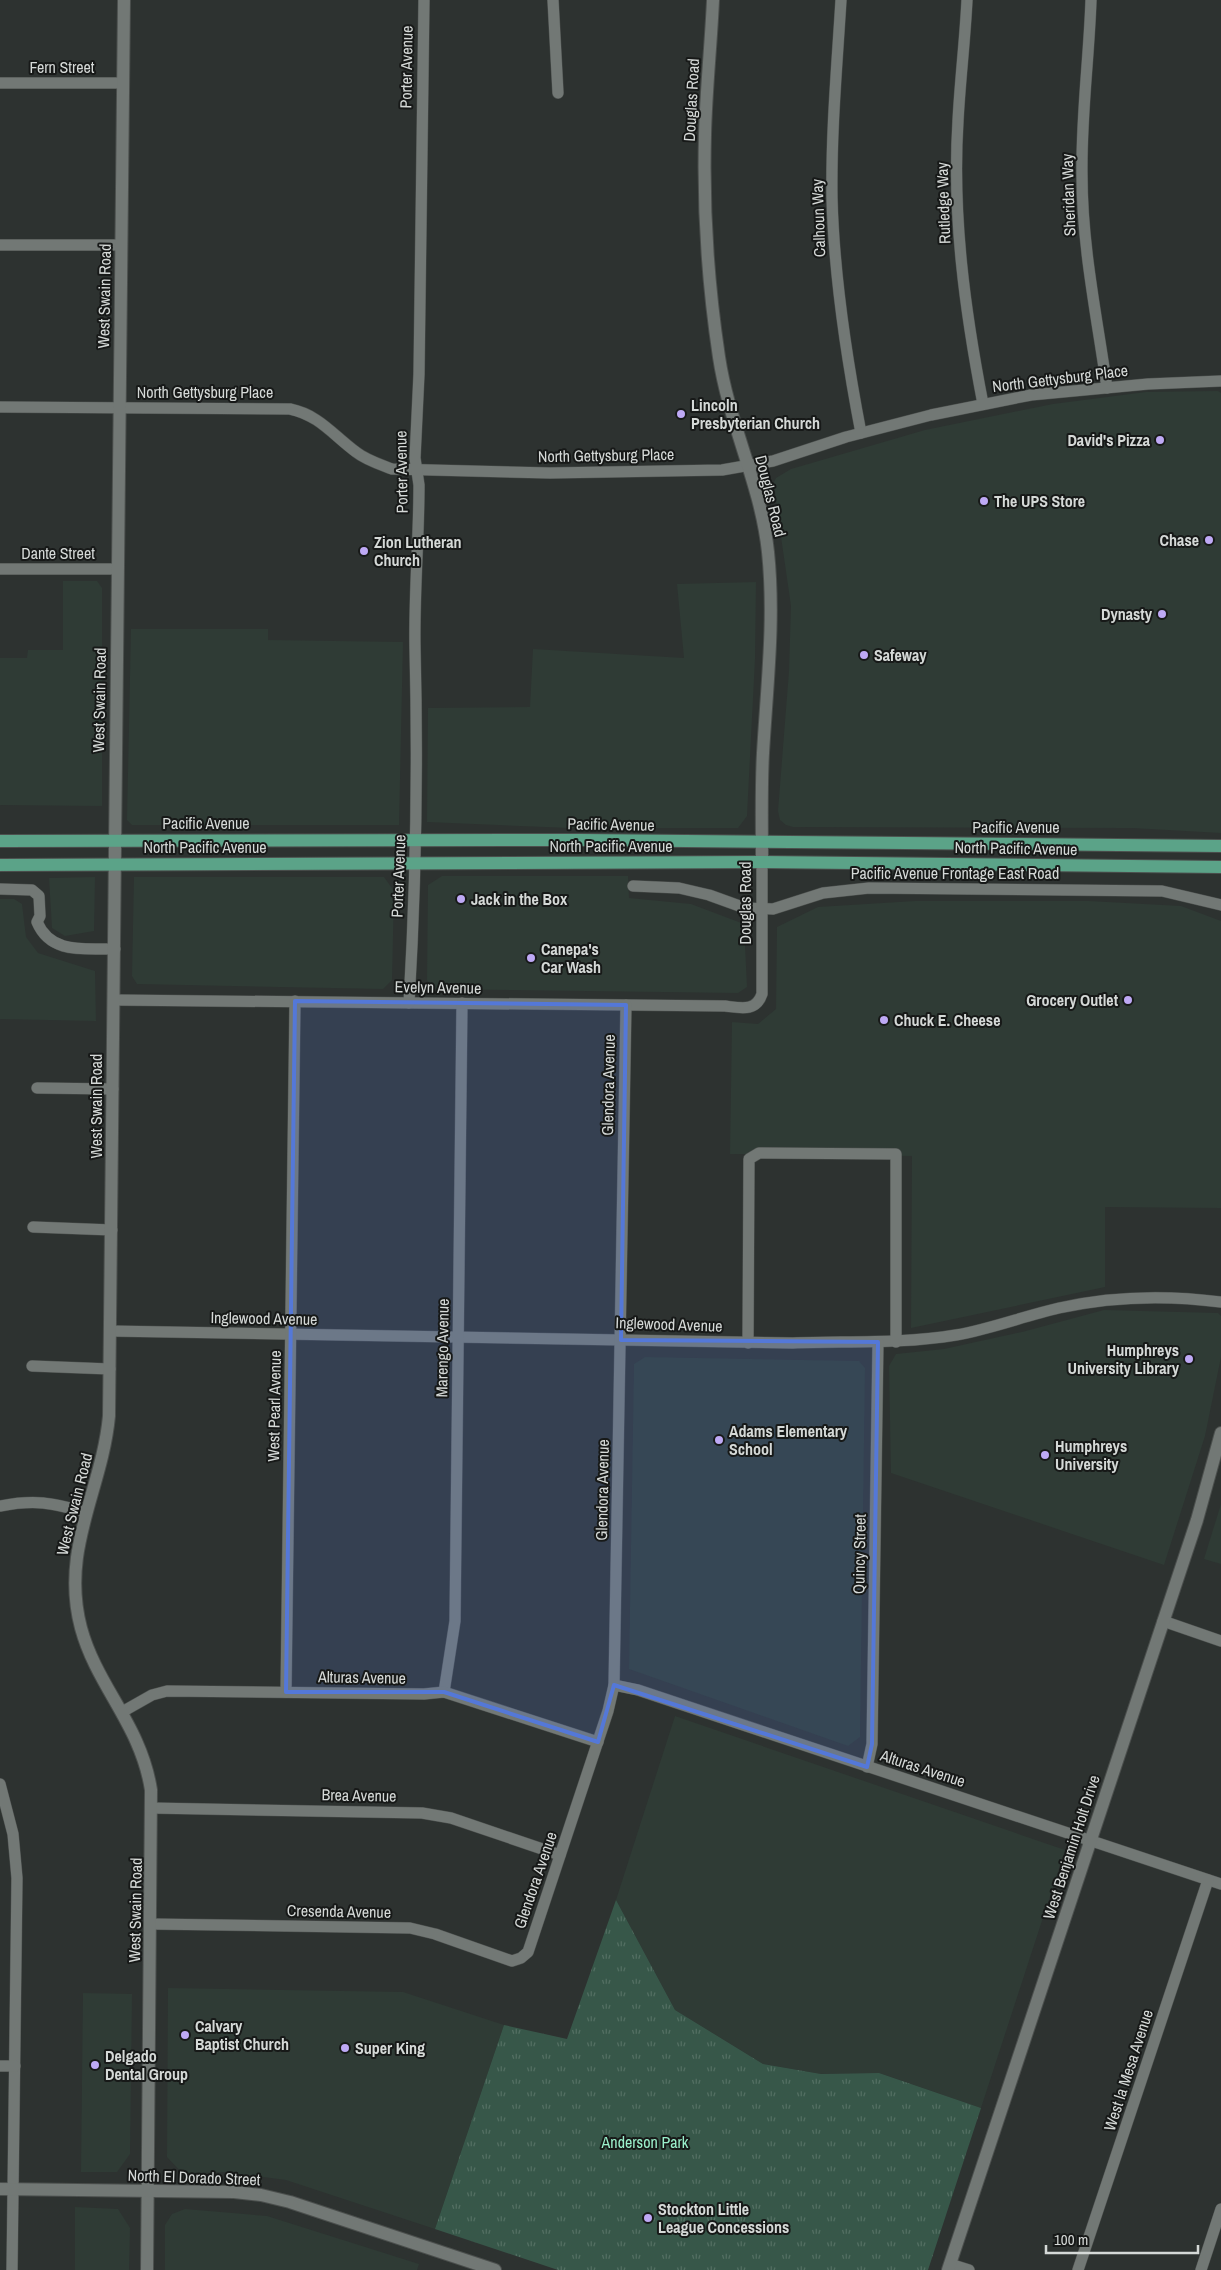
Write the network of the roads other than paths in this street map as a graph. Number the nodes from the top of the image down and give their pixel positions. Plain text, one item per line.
1 (124, 0) edge
2 (424, 0) edge
3 (553, 0) edge
4 (713, 0) edge
5 (840, 0) edge
6 (967, 0) edge
7 (1091, 0) edge
8 (0, 83) edge
9 (123, 84) junction
10 (558, 93) dead end
11 (0, 245) edge
12 (121, 245) junction
13 (1221, 381) edge
14 (1107, 388) junction
15 (983, 404) junction
16 (0, 407) edge
17 (119, 408) junction
18 (862, 433) junction
19 (748, 466) junction
20 (417, 470) junction
21 (0, 569) edge
22 (117, 569) junction
23 (114, 840) junction
24 (416, 840) junction
25 (0, 841) edge
26 (762, 842) junction
27 (1221, 846) edge
28 (414, 862) junction
29 (762, 862) junction
30 (114, 864) junction
31 (0, 865) edge
32 (1221, 867) edge
33 (633, 886) dead end
34 (0, 888) edge
35 (1221, 906) edge
36 (761, 909) junction
37 (115, 949) junction
38 (115, 1000) junction
39 (296, 1001) junction
40 (758, 1002) joint
41 (409, 1003) junction
42 (462, 1003) junction
43 (626, 1005) junction
44 (37, 1088) dead end
45 (114, 1089) junction
46 (34, 1227) dead end
47 (112, 1230) junction
48 (1221, 1302) edge
49 (110, 1331) junction
50 (291, 1335) junction
51 (458, 1337) junction
52 (621, 1340) junction
53 (748, 1342) junction
54 (878, 1342) junction
55 (896, 1342) junction
56 (32, 1366) dead end
57 (110, 1369) junction
58 (1221, 1433) edge
59 (0, 1506) edge
60 (86, 1512) junction
61 (1163, 1621) junction
62 (1221, 1641) edge
63 (614, 1685) junction
64 (286, 1692) junction
65 (444, 1692) junction
66 (122, 1712) junction
67 (598, 1742) junction
68 (867, 1767) junction
69 (0, 1784) edge
70 (152, 1808) junction
71 (1091, 1840) junction
72 (560, 1855) junction
73 (1208, 1880) junction
74 (1221, 1884) edge
75 (151, 1924) junction
76 (521, 1958) joint
77 (0, 2066) edge
78 (15, 2066) junction
79 (6, 2189) edge
80 (148, 2191) junction
81 (1221, 2209) edge
82 (949, 2267) edge
83 (12, 2270) edge
84 (147, 2270) edge
85 (494, 2270) edge
86 (970, 2270) edge
87 (1078, 2270) edge
88 (1201, 2270) edge

1 - 9 main road, West Swain Road
2 - 20 street, Porter Avenue
3 - 10 street
4 - 19 main road, Douglas Road
5 - 18 street, Calhoun Way
6 - 15 street, Rutledge Way
7 - 14 street, Sheridan Way
8 - 9 street, Fern Street
9 - 12 main road, West Swain Road
11 - 12 street
12 - 17 main road, West Swain Road
13 - 14 street, North Gettysburg Place
14 - 15 street, North Gettysburg Place
15 - 18 street, North Gettysburg Place
16 - 17 street, North Gettysburg Place
17 - 20 street, North Gettysburg Place
17 - 22 main road, West Swain Road
18 - 19 street, North Gettysburg Place
19 - 20 street, North Gettysburg Place
19 - 26 main road, Douglas Road
20 - 24 street, Porter Avenue
21 - 22 street, Dante Street
22 - 23 main road, West Swain Road
23 - 24 main road, Pacific Avenue
23 - 25 main road, Pacific Avenue
23 - 30 main road, West Swain Road
24 - 26 main road, Pacific Avenue
24 - 28 street, Porter Avenue
26 - 27 main road, Pacific Avenue
26 - 29 main road, Douglas Road
28 - 29 main road, North Pacific Avenue
28 - 30 main road, North Pacific Avenue
28 - 41 street, Porter Avenue
29 - 32 main road, North Pacific Avenue
29 - 36 street, Douglas Road
30 - 31 main road, North Pacific Avenue
30 - 37 main road, West Swain Road
33 - 36 street, Pacific Avenue Frontage East Road
34 - 37 street
35 - 36 street, Pacific Avenue Frontage East Road
36 - 40 street, Douglas Road
37 - 38 main road, West Swain Road
38 - 39 street, Evelyn Avenue
38 - 45 main road, West Swain Road
39 - 41 street, Evelyn Avenue
39 - 50 street, West Pearl Avenue
40 - 43 street, Evelyn Avenue
41 - 42 street, Evelyn Avenue
42 - 43 street, Evelyn Avenue
42 - 51 street, Marengo Avenue
43 - 52 street, Glendora Avenue
44 - 45 street
45 - 47 main road, West Swain Road
46 - 47 street
47 - 49 main road, West Swain Road
48 - 55 street, Inglewood Avenue
49 - 50 street, Inglewood Avenue
49 - 57 main road, West Swain Road
50 - 51 street, Inglewood Avenue
50 - 64 street, West Pearl Avenue
51 - 52 street, Inglewood Avenue
51 - 65 street, Marengo Avenue
52 - 53 street, Inglewood Avenue
52 - 63 street, Glendora Avenue
53 - 54 street, Inglewood Avenue
53 - 55 street
54 - 55 street, Inglewood Avenue
54 - 68 street, Quincy Street
56 - 57 street
57 - 60 main road, West Swain Road
58 - 61 main road, West Benjamin Holt Drive
59 - 60 street
60 - 66 main road, West Swain Road
61 - 62 street
61 - 71 main road, West Benjamin Holt Drive
63 - 67 street, Glendora Avenue
63 - 68 street, Alturas Avenue
64 - 65 street, Alturas Avenue
64 - 66 street, Alturas Avenue
65 - 67 street, Alturas Avenue
66 - 70 main road, West Swain Road
67 - 72 street, Glendora Avenue
68 - 71 street, Alturas Avenue
69 - 78 street
70 - 72 street, Brea Avenue
70 - 75 main road, West Swain Road
71 - 73 street, Alturas Avenue
71 - 82 main road, West Benjamin Holt Drive
72 - 76 street, Glendora Avenue
73 - 74 street, Alturas Avenue
73 - 87 street, West la Mesa Avenue
75 - 76 street, Cresenda Avenue
75 - 80 main road, West Swain Road
77 - 78 street
78 - 79 street
79 - 80 main road, North El Dorado Street
79 - 83 street
80 - 84 main road, West Swain Road
80 - 85 main road, North El Dorado Street
81 - 88 street
82 - 86 street

